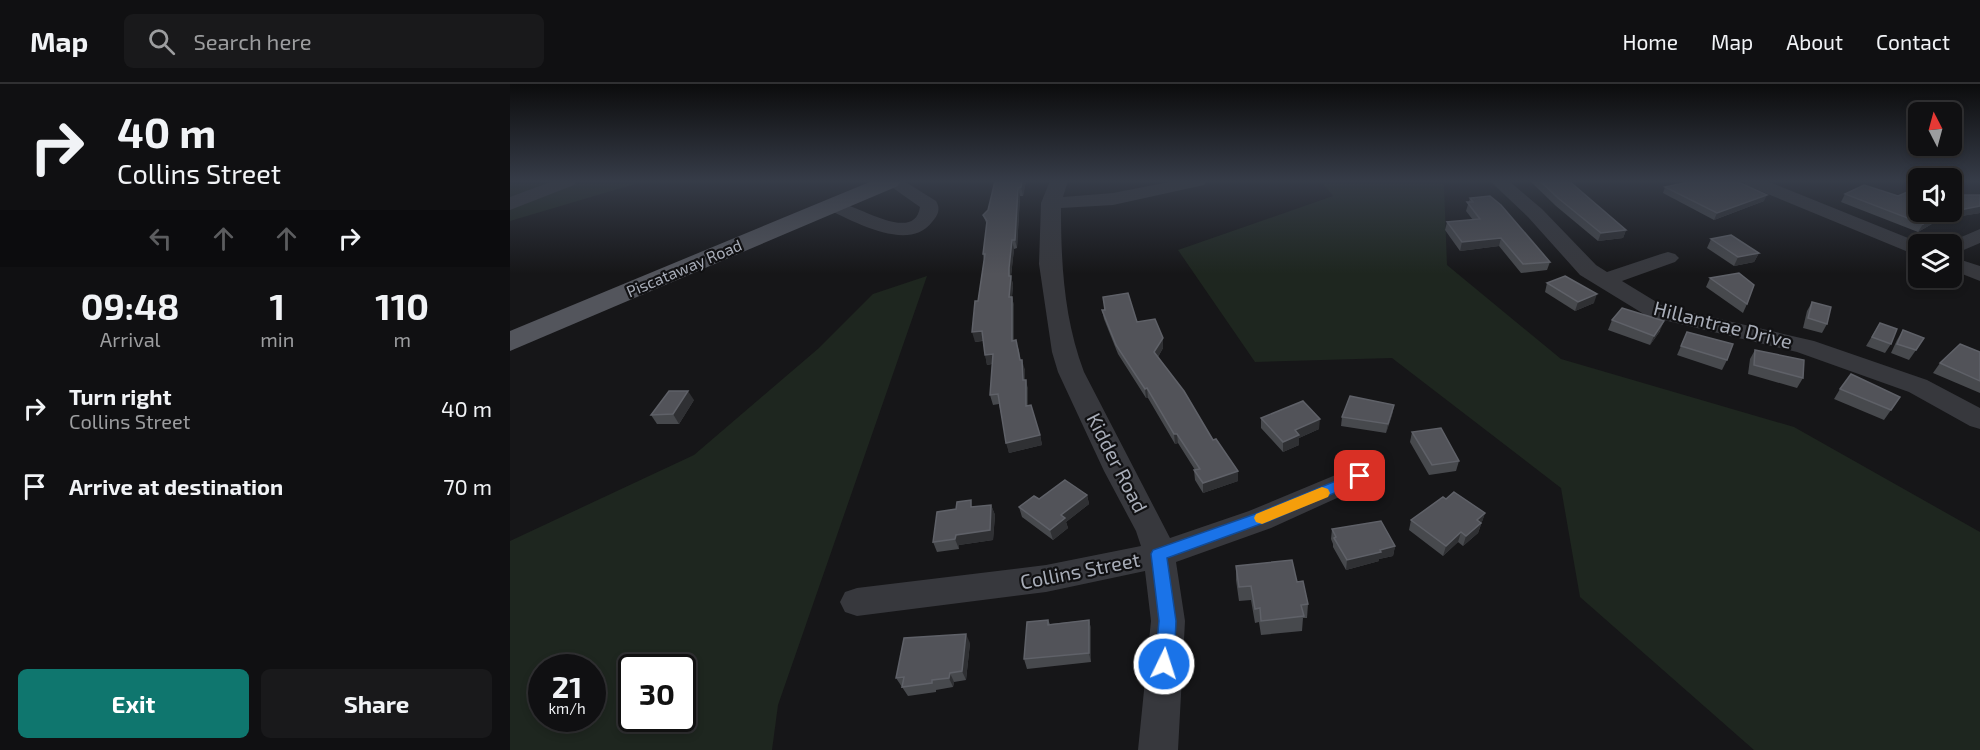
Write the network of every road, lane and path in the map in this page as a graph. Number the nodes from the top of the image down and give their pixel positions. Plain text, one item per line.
1 (817, 212) edge
2 (851, 212) edge
3 (928, 212) edge
4 (1054, 212) edge
5 (1534, 212) edge
6 (1827, 212) edge
7 (1980, 235) edge
8 (1962, 244) edge
9 (1908, 246) edge
10 (1668, 258) dead end
11 (1962, 267) edge
12 (1980, 274) edge
13 (1605, 280) junction
14 (510, 342) edge
15 (1980, 420) edge
16 (1360, 476) dead end
17 (1159, 554) junction
18 (857, 602) dead end
19 (1158, 750) edge

1 - 14 main road, Piscataway Road
2 - 3 street
4 - 17 street, Kidder Road
5 - 13 street, Hillantrae Drive
6 - 9 street
7 - 8 street
10 - 13 street
11 - 12 street
13 - 15 street, Hillantrae Drive
16 - 17 street, Collins Street
17 - 18 street, Collins Street
17 - 19 street, Kidder Road

